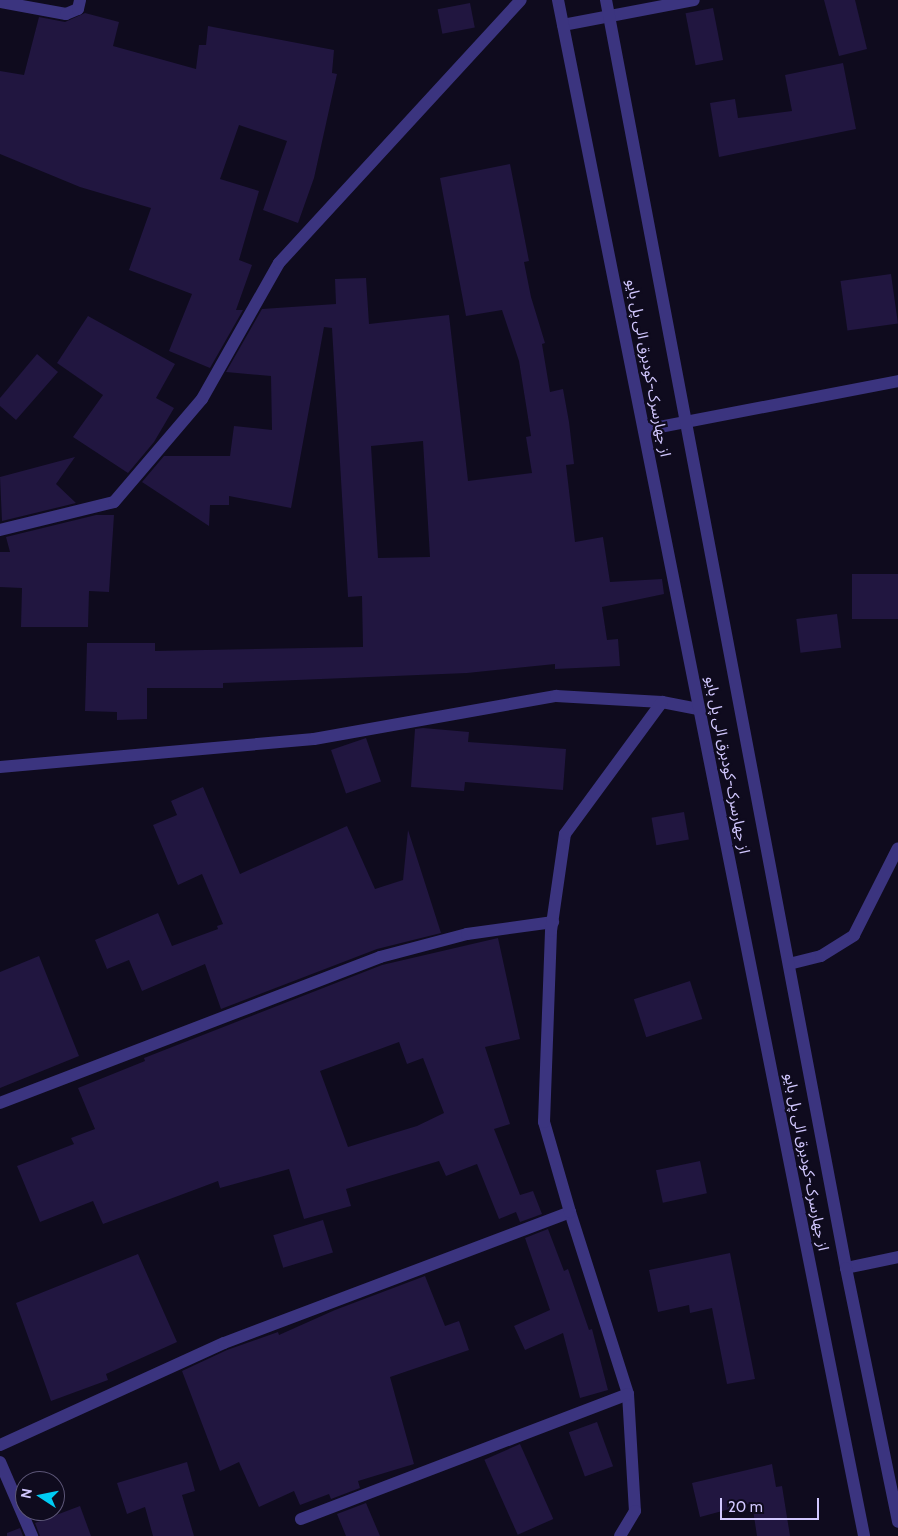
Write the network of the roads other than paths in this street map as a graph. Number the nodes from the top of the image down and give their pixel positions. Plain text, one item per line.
1 (80, 0) edge
2 (521, 0) edge
3 (558, 0) edge
4 (606, 0) edge
5 (694, 0) edge
6 (0, 2) edge
7 (609, 17) junction
8 (563, 25) junction
9 (898, 381) edge
10 (686, 422) junction
11 (644, 430) junction
12 (0, 530) edge
13 (662, 702) junction
14 (699, 709) junction
15 (0, 767) edge
16 (898, 848) edge
17 (553, 922) junction
18 (788, 964) junction
19 (0, 1103) edge
20 (570, 1212) junction
21 (898, 1257) edge
22 (846, 1268) junction
23 (628, 1394) junction
24 (0, 1445) edge
25 (0, 1462) edge
26 (301, 1519) dead end
27 (898, 1522) edge
28 (32, 1536) edge
29 (620, 1536) edge
30 (864, 1536) edge

1 - 6 street
2 - 12 street
3 - 8 street, از جهارسرک-کودبرق الی پل بایو
4 - 7 street, از جهارسرک-کودبرق الی پل بایو
5 - 7 street
7 - 8 street
7 - 10 street, از جهارسرک-کودبرق الی پل بایو
8 - 11 street, از جهارسرک-کودبرق الی پل بایو
9 - 10 street
10 - 11 street
10 - 18 street, از جهارسرک-کودبرق الی پل بایو
11 - 14 street, از جهارسرک-کودبرق الی پل بایو
13 - 14 street
13 - 15 street
13 - 17 street
14 - 30 street, از جهارسرک-کودبرق الی پل بایو
16 - 18 street
17 - 19 street
17 - 20 street
18 - 22 street, از جهارسرک-کودبرق الی پل بایو
20 - 23 street
20 - 24 street
21 - 22 street
22 - 27 street, از جهارسرک-کودبرق الی پل بایو
23 - 26 street
23 - 29 street
25 - 28 street

